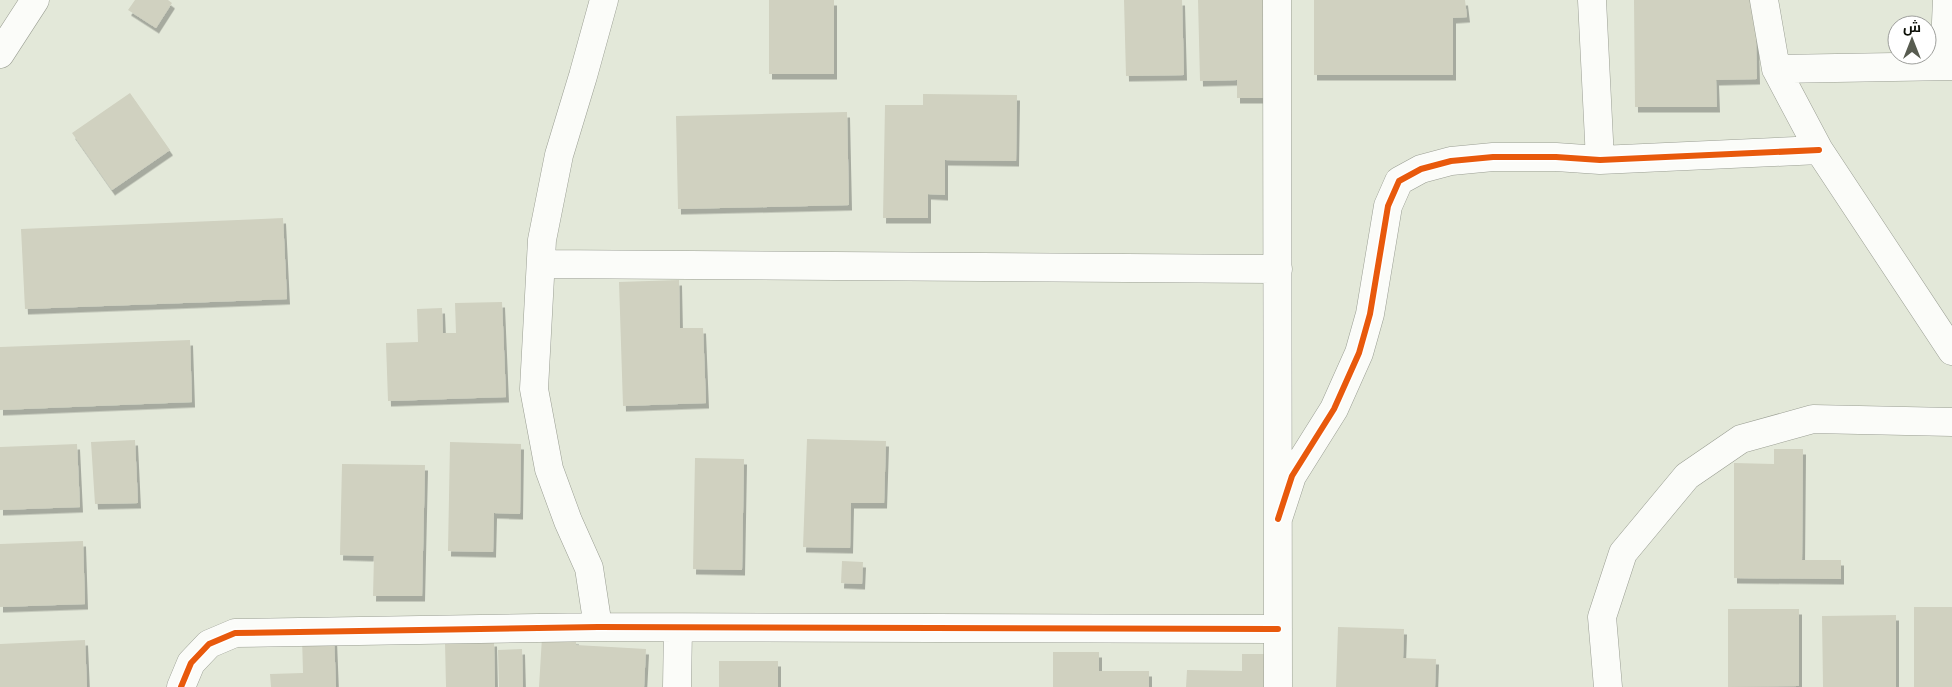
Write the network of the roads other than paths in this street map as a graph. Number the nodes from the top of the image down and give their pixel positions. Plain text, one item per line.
1 (35, 0) edge
2 (604, 0) edge
3 (1277, 0) edge
4 (1592, 0) edge
5 (1764, 0) edge
6 (1947, 0) edge
7 (0, 54) edge
8 (1948, 66) edge
9 (1776, 69) junction
10 (1819, 150) junction
11 (1600, 160) junction
12 (541, 264) junction
13 (1278, 269) junction
14 (1952, 351) edge
15 (1952, 422) edge
16 (1278, 519) junction
17 (598, 627) junction
18 (678, 628) junction
19 (1278, 629) junction
20 (181, 687) edge
21 (677, 687) edge
22 (1278, 687) edge
23 (1608, 687) edge

1 - 7 street
2 - 12 street
3 - 13 street
4 - 11 street
5 - 9 street
6 - 8 street
8 - 9 street
9 - 10 street
10 - 11 street
10 - 14 street
11 - 16 street
12 - 13 street
12 - 17 street
13 - 16 street
15 - 23 street
16 - 19 street
17 - 18 street
17 - 20 street
18 - 19 street
18 - 21 street
19 - 22 street

